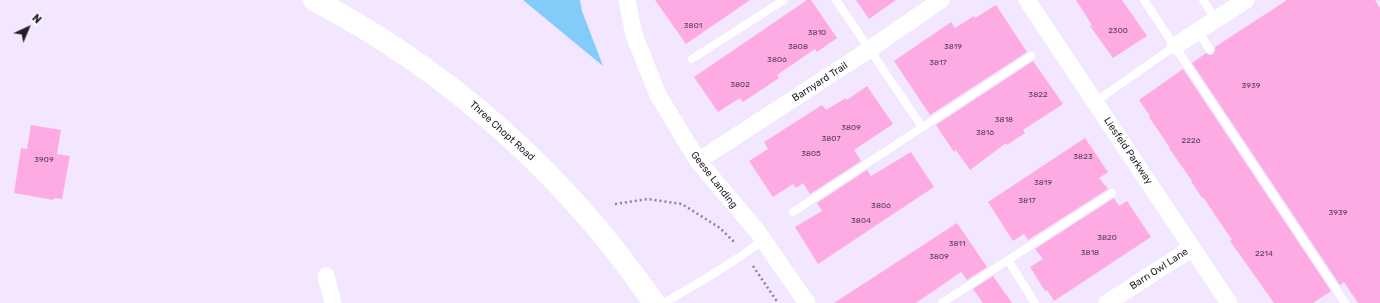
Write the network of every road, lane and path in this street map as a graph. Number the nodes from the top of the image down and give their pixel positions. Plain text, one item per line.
1 (314, 0) edge
2 (627, 0) edge
3 (784, 0) edge
4 (836, 0) edge
5 (941, 0) edge
6 (1027, 0) edge
7 (1144, 0) edge
8 (1203, 0) edge
9 (1246, 0) edge
10 (1216, 20) junction
11 (1198, 31) junction
12 (1175, 46) junction
13 (870, 49) junction
14 (1210, 50) dead end
15 (1031, 56) dead end
16 (692, 59) dead end
17 (1095, 102) junction
18 (922, 127) junction
19 (698, 161) junction
20 (1112, 193) dead end
21 (615, 204) dead end
22 (793, 212) dead end
23 (763, 240) junction
24 (1192, 248) junction
25 (745, 254) junction
26 (1008, 260) junction
27 (326, 276) dead end
28 (333, 303) edge
29 (654, 303) edge
30 (664, 303) edge
31 (778, 303) edge
32 (807, 303) edge
33 (942, 303) edge
34 (1036, 303) edge
35 (1107, 303) edge
36 (1229, 303) edge
37 (1345, 303) edge

1 - 29 main road, Three Chopt Road
2 - 19 street, Geese Landing
3 - 16 lane
4 - 13 lane
5 - 13 street, Barnyard Trail
6 - 17 street, Liesfeld Parkway
7 - 12 lane
8 - 10 lane
9 - 10 street
10 - 11 street
11 - 12 street
11 - 14 lane
12 - 17 lane
12 - 37 lane
13 - 18 lane
13 - 19 street, Barnyard Trail
15 - 18 lane
17 - 24 street, Liesfeld Parkway
18 - 22 lane
19 - 23 street, Geese Landing
20 - 26 lane
21 - 25 path
23 - 25 lane
23 - 32 street, Geese Landing
24 - 35 street, Barn Owl Lane
24 - 36 street, Liesfeld Parkway
25 - 30 lane
25 - 31 path
26 - 33 lane
26 - 34 lane
27 - 28 street

